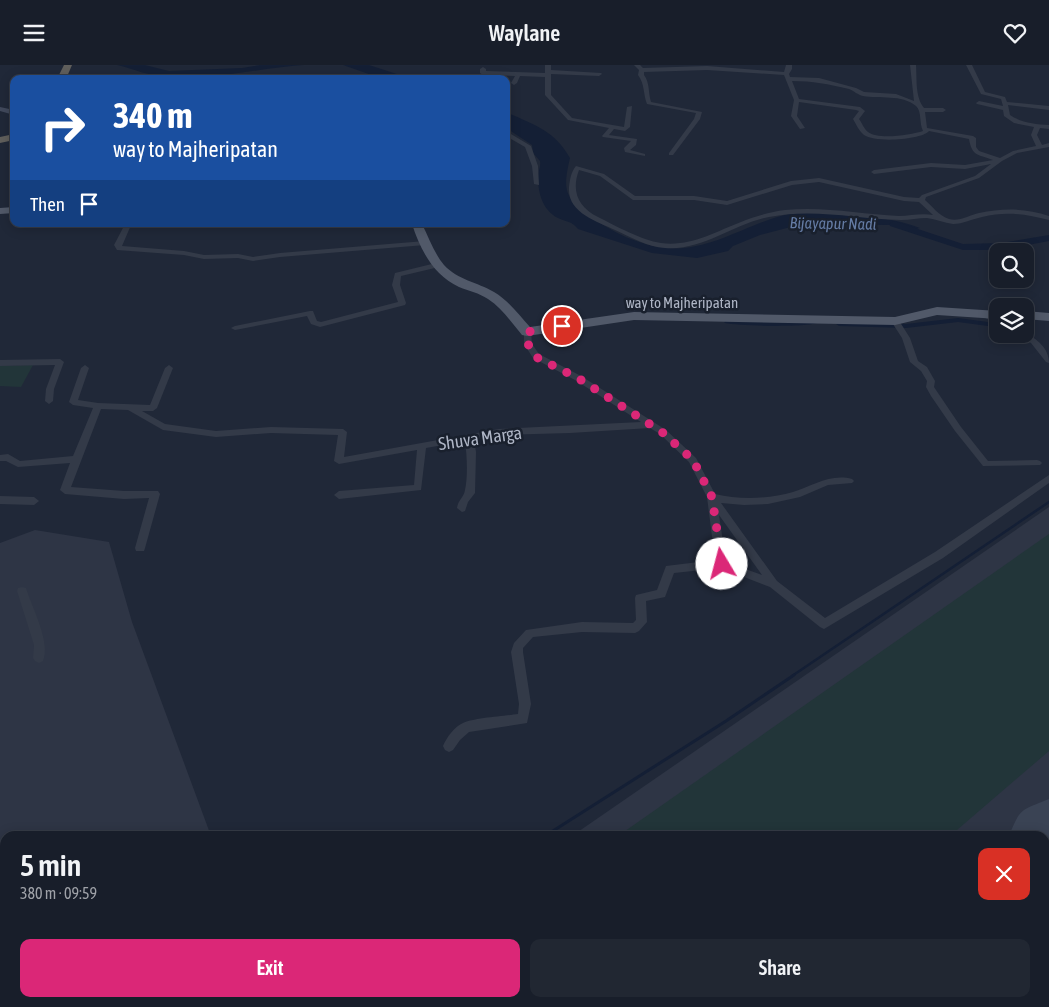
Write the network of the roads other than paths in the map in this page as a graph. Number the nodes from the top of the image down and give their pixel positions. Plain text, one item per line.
1 (637, 65) edge
2 (788, 65) edge
3 (914, 65) edge
4 (969, 65) edge
5 (483, 69) dead end
6 (642, 70) junction
7 (548, 71) edge
8 (518, 74) junction
9 (599, 74) dead end
10 (787, 76) junction
11 (514, 83) dead end
12 (797, 100) junction
13 (979, 103) dead end
14 (1006, 106) junction
15 (630, 107) dead end
16 (920, 107) junction
17 (1049, 108) edge
18 (943, 111) dead end
19 (1038, 126) junction
20 (1049, 127) edge
21 (612, 128) junction
22 (802, 128) dead end
23 (925, 129) junction
24 (510, 135) edge
25 (1049, 145) edge
26 (1040, 147) junction
27 (643, 155) dead end
28 (671, 155) dead end
29 (1000, 160) junction
30 (874, 172) dead end
31 (537, 184) dead end
32 (921, 200) junction
33 (1049, 218) edge
34 (945, 220) junction
35 (127, 227) edge
36 (418, 227) edge
37 (425, 243) junction
38 (436, 265) junction
39 (989, 316) edge
40 (1034, 316) edge
41 (1049, 317) edge
42 (895, 321) junction
43 (235, 328) dead end
44 (527, 332) junction
45 (1034, 341) edge
46 (1049, 360) edge
47 (0, 363) edge
48 (85, 368) dead end
49 (169, 368) dead end
50 (49, 401) dead end
51 (98, 406) junction
52 (129, 407) junction
53 (650, 425) junction
54 (469, 438) junction
55 (422, 446) junction
56 (0, 458) edge
57 (76, 459) junction
58 (1038, 463) dead end
59 (1049, 478) edge
60 (848, 481) dead end
61 (339, 495) dead end
62 (712, 497) junction
63 (0, 500) edge
64 (34, 501) dead end
65 (462, 508) dead end
66 (140, 548) dead end
67 (722, 564) junction
68 (774, 584) junction
69 (22, 591) dead end
70 (38, 658) dead end
71 (449, 746) dead end

1 - 6 street
2 - 10 street
3 - 16 street
4 - 14 street
5 - 8 street
6 - 10 street
6 - 28 street
7 - 8 street
7 - 9 street
7 - 21 street
8 - 11 street
10 - 12 street
10 - 16 street
12 - 22 street
12 - 23 street
13 - 14 street
14 - 17 street
14 - 19 street
15 - 21 street
16 - 18 street
16 - 23 street
19 - 20 street
19 - 26 street
21 - 27 street
23 - 29 street
24 - 31 street
25 - 26 street
26 - 29 street
29 - 30 street
29 - 32 street
32 - 34 street
32 - 34 street
33 - 34 street
35 - 37 street
36 - 37 main road
37 - 38 main road
38 - 43 street
38 - 44 main road
39 - 42 main road, way to Majheripatan
40 - 41 main road
42 - 44 main road, way to Majheripatan
42 - 58 street
44 - 53 street
45 - 46 street
47 - 50 street
48 - 51 street
49 - 52 street
51 - 52 street
51 - 57 street
52 - 55 street, Shuva Marga
53 - 54 street, Shuva Marga
53 - 62 street
54 - 55 street, Shuva Marga
54 - 65 street
55 - 61 street
56 - 57 street
57 - 66 street
59 - 68 street
60 - 62 street
62 - 67 street
62 - 68 street
63 - 64 street
67 - 68 street
67 - 71 street
69 - 70 street

